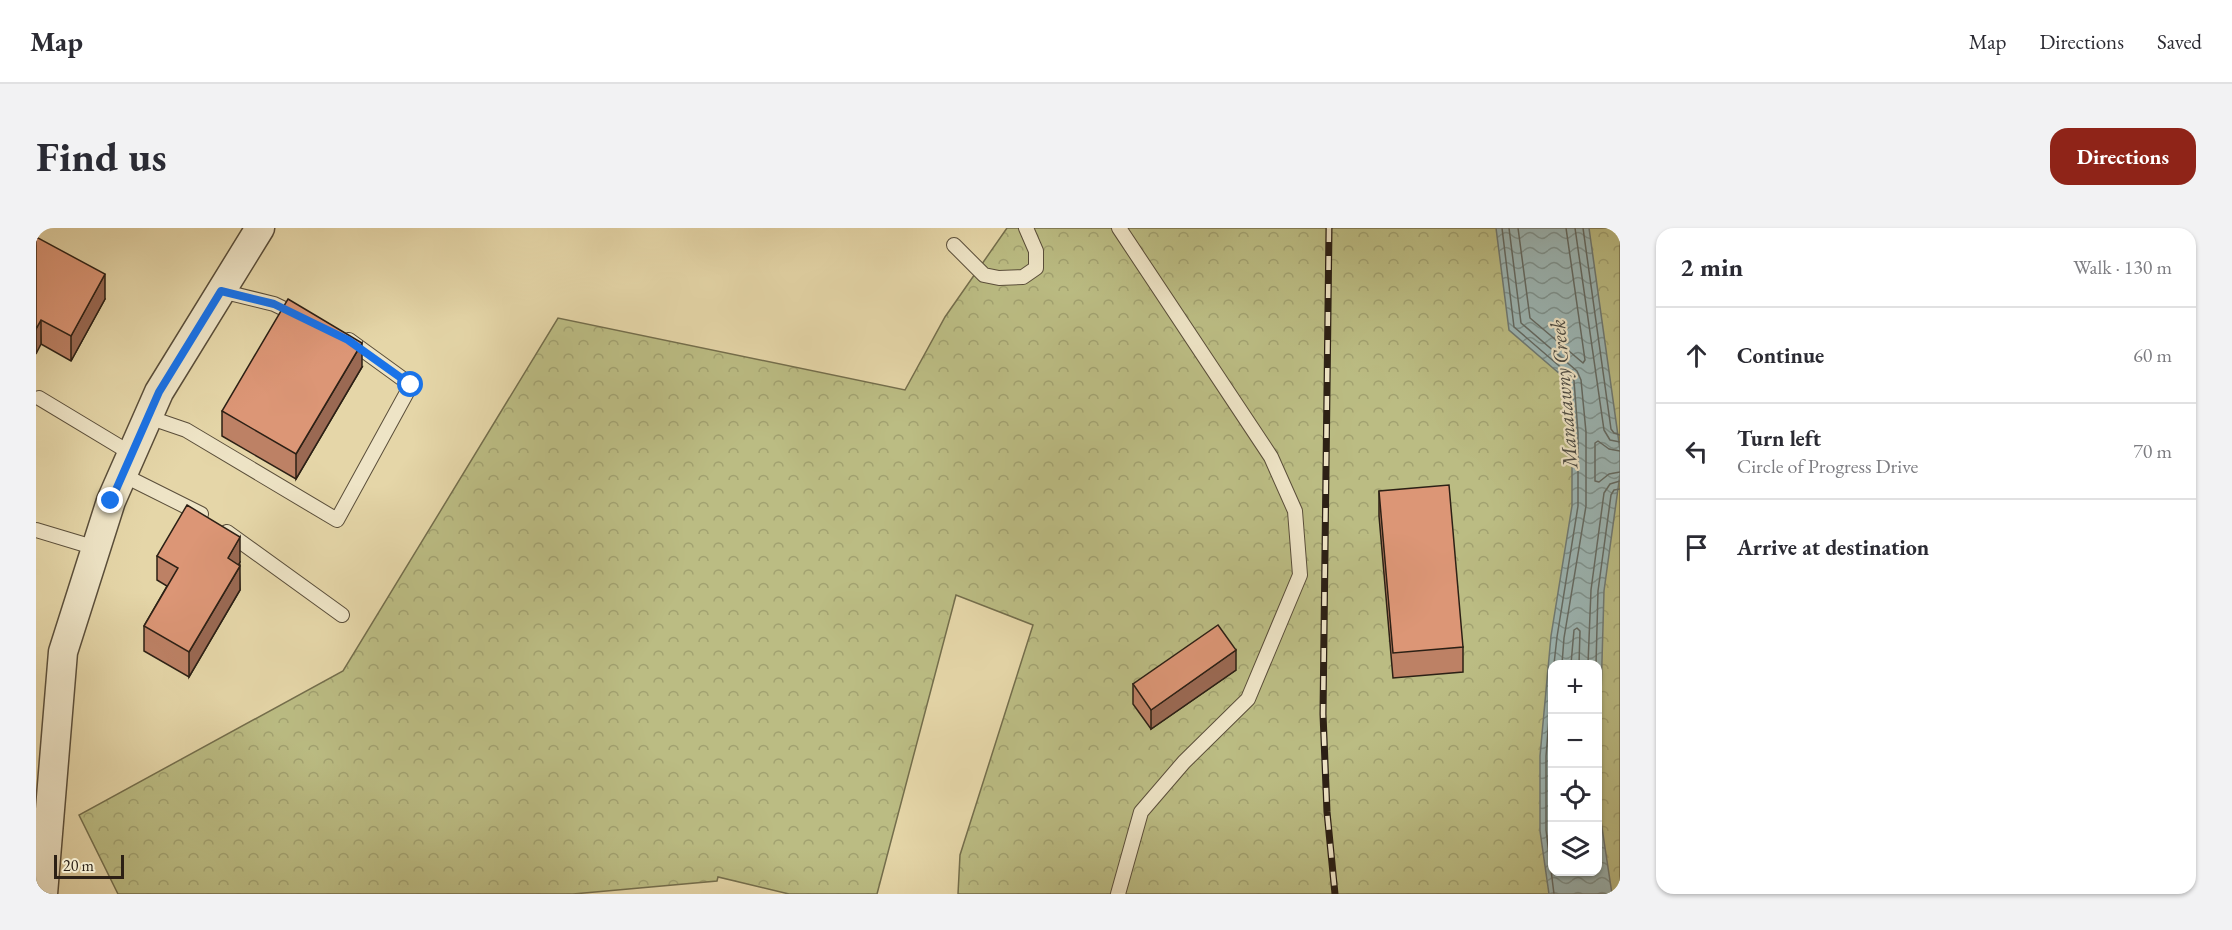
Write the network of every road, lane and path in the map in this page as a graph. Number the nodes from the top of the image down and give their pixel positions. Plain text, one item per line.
1 (260, 228) edge
2 (1026, 228) edge
3 (1119, 228) edge
4 (954, 245) dead end
5 (221, 291) junction
6 (316, 324) edge
7 (337, 334) edge
8 (39, 399) dead end
9 (148, 417) junction
10 (127, 464) junction
11 (36, 530) edge
12 (96, 548) junction
13 (342, 615) dead end
14 (43, 894) edge
15 (1118, 894) edge

1 - 5 street
2 - 4 lane
3 - 15 lane
5 - 6 lane
5 - 9 street
7 - 9 lane
8 - 10 lane
9 - 10 street
10 - 12 street
10 - 13 lane
11 - 12 lane
12 - 14 street

